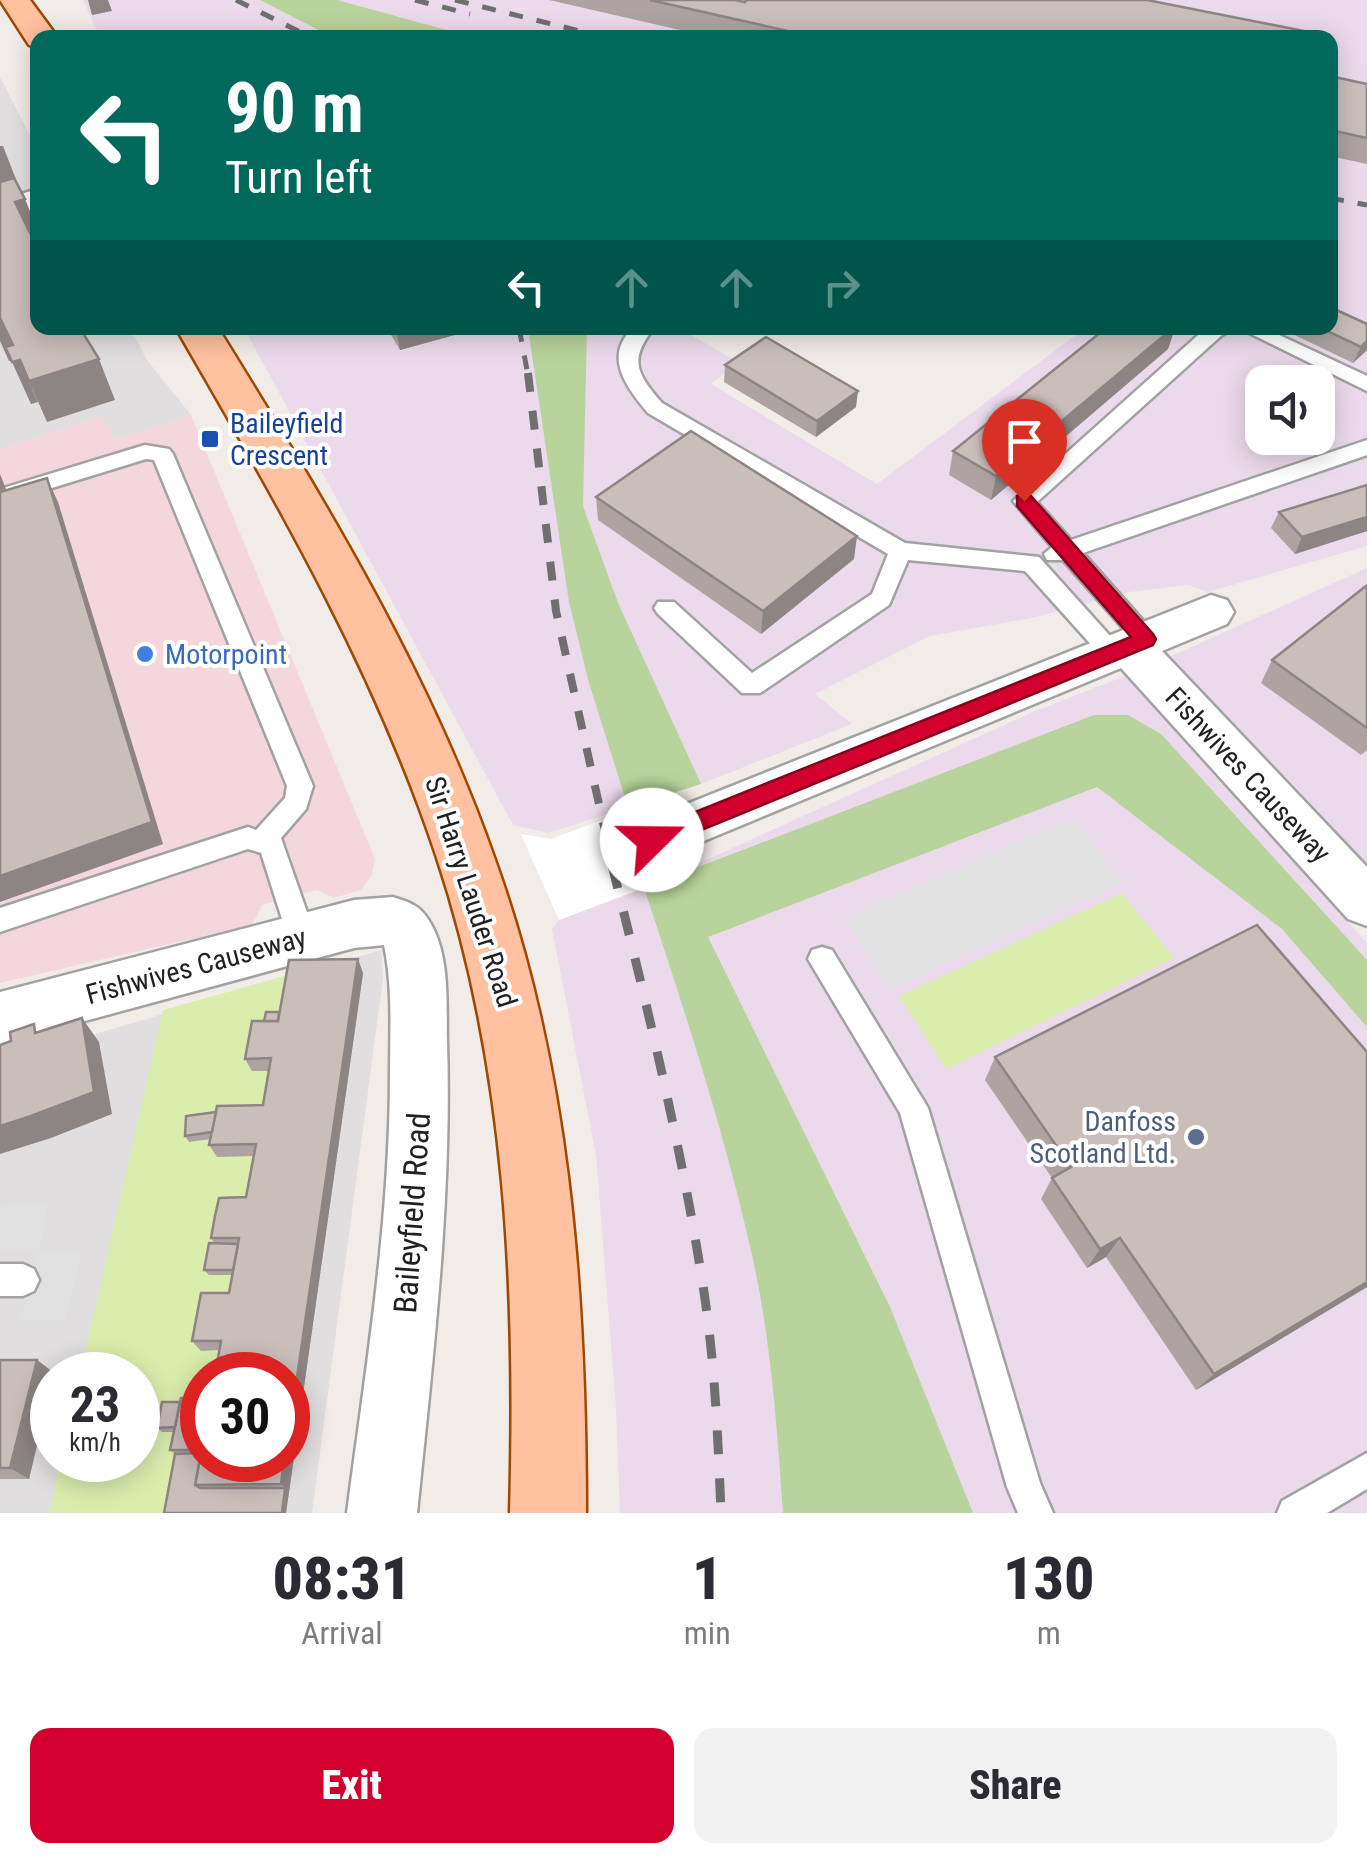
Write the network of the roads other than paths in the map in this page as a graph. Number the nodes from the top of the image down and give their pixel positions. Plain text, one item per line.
1 (13, 0) edge
2 (35, 30) edge
3 (30, 202) edge
4 (0, 210) edge
5 (201, 335) edge
6 (636, 335) edge
7 (1209, 335) edge
8 (1264, 335) edge
9 (1367, 384) edge
10 (1367, 446) edge
11 (0, 497) edge
12 (1066, 549) junction
13 (900, 551) junction
14 (1030, 563) junction
15 (666, 608) dead end
16 (1212, 612) dead end
17 (1129, 646) junction
18 (262, 840) junction
19 (652, 840) dead end
20 (1367, 903) edge
21 (0, 920) edge
22 (393, 920) joint
23 (302, 938) junction
24 (822, 959) dead end
25 (0, 1018) edge
26 (1367, 1470) edge
27 (382, 1513) edge
28 (548, 1513) edge
29 (1036, 1513) edge
30 (1294, 1513) edge

1 - 2 main road
3 - 4 street
5 - 28 main road, Sir Harry Lauder Road
6 - 13 lane
7 - 12 lane
8 - 9 lane
10 - 12 lane
11 - 18 lane
12 - 14 lane
12 - 17 lane
13 - 14 lane
13 - 15 lane
14 - 17 lane
16 - 17 street
17 - 19 street
17 - 20 street, Fishwives Causeway
18 - 21 lane
18 - 23 lane
22 - 23 street, Fishwives Causeway
22 - 27 street, Baileyfield Road
23 - 25 street, Fishwives Causeway
24 - 29 lane
26 - 30 lane

